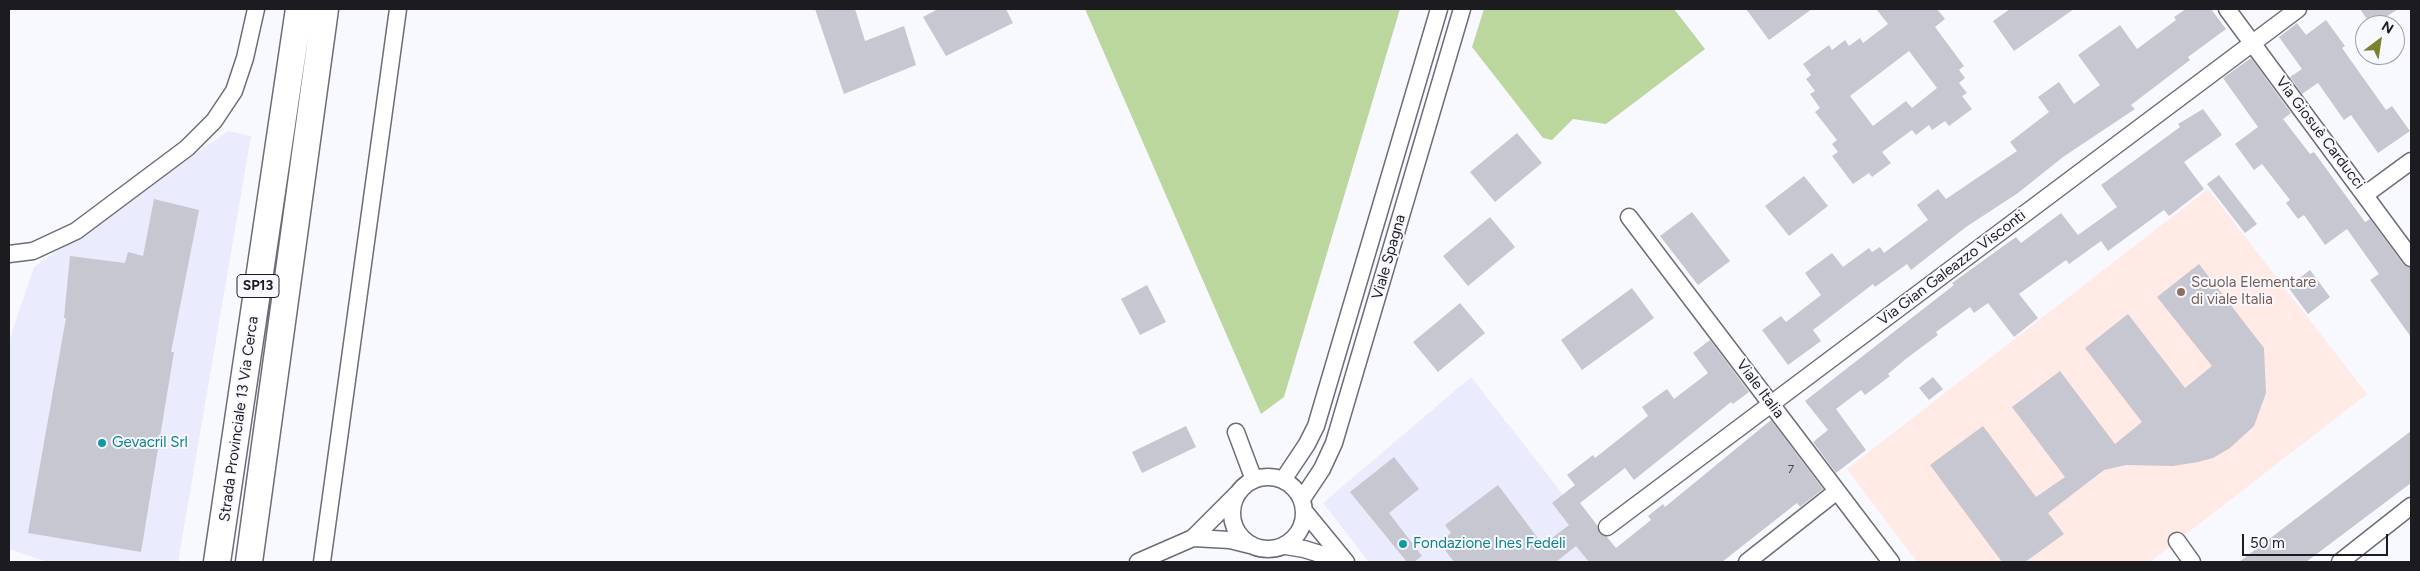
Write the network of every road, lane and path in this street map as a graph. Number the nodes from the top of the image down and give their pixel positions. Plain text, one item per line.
1 (256, 9) edge
2 (299, 9) edge
3 (325, 9) edge
4 (398, 9) edge
5 (1440, 9) edge
6 (1462, 9) edge
7 (2227, 9) edge
8 (2298, 9) edge
9 (2252, 42) junction
10 (2411, 161) edge
11 (2366, 194) junction
12 (1629, 218) dead end
13 (9, 254) edge
14 (2411, 258) edge
15 (1771, 404) junction
16 (1236, 432) dead end
17 (1254, 480) junction
18 (1283, 480) junction
19 (1837, 491) junction
20 (1238, 493) junction
21 (1304, 506) junction
22 (2411, 506) edge
23 (1607, 527) dead end
24 (1193, 538) junction
25 (2177, 541) dead end
26 (1251, 546) junction
27 (1286, 546) junction
28 (217, 562) edge
29 (249, 562) edge
30 (322, 562) edge
31 (1138, 562) edge
32 (1346, 562) edge
33 (1746, 562) edge
34 (1891, 562) edge
35 (2192, 562) edge
36 (2340, 562) edge

1 - 13 street
2 - 28 main road, Strada Provinciale 13 Via Cerca / SP13
3 - 29 main road, Strada Provinciale 13 Via Cerca / SP13
4 - 30 street
5 - 18 street, Viale Spagna
6 - 21 street, Viale Spagna
7 - 9 street, Via Giosuè Carducci
8 - 9 street, Via Gian Galeazzo Visconti
9 - 11 street, Via Giosuè Carducci
9 - 15 street, Via Gian Galeazzo Visconti
10 - 11 street
11 - 14 street, Via Giosuè Carducci
12 - 15 street, Viale Italia
15 - 19 street, Viale Italia
15 - 23 street, Via Gian Galeazzo Visconti
16 - 17 street
17 - 18 street
17 - 20 street
18 - 21 street
19 - 33 street
19 - 34 street, Viale Italia
20 - 24 street
20 - 26 street
21 - 27 street
21 - 32 street
22 - 36 street
24 - 26 street
24 - 31 street
25 - 35 street
26 - 27 street
27 - 32 street

